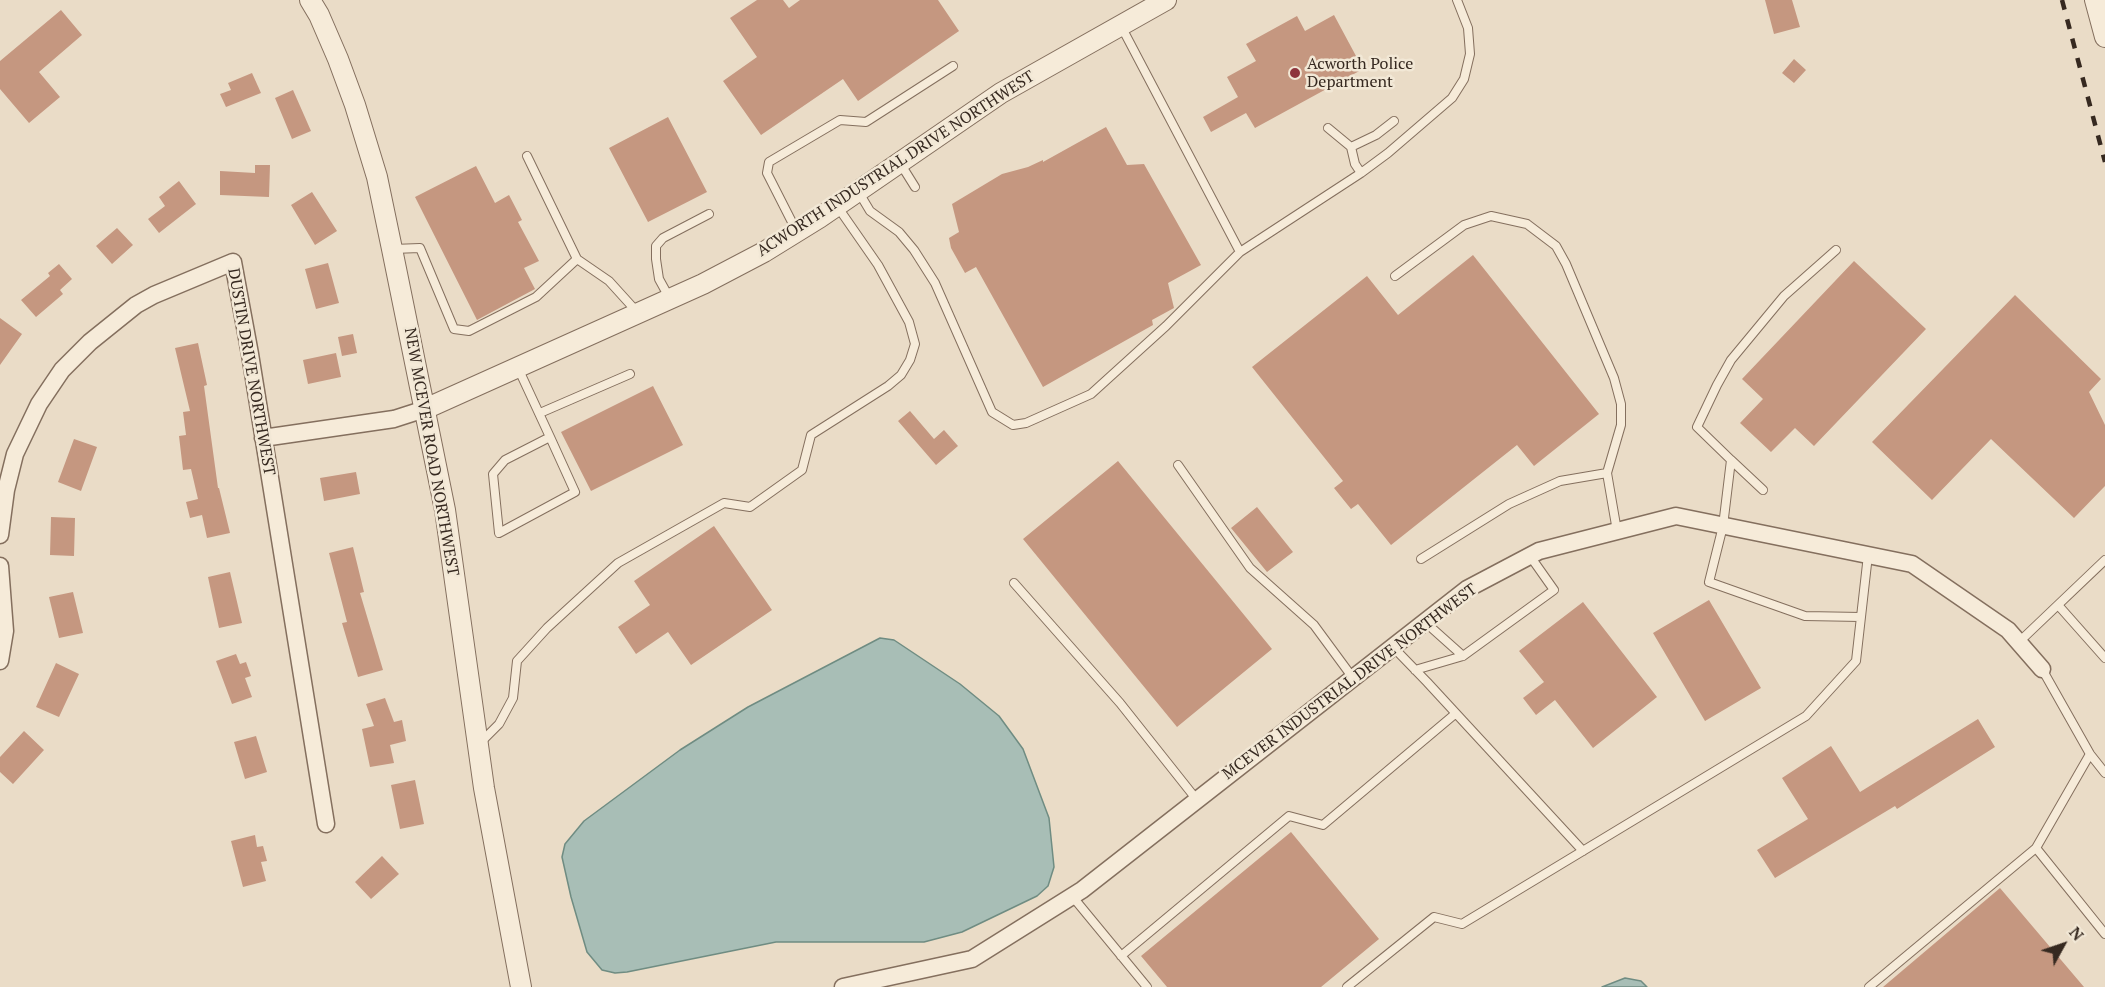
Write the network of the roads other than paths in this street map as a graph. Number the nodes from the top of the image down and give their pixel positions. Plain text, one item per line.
1 (310, 0) edge
2 (1166, 0) edge
3 (1457, 0) edge
4 (2095, 0) edge
5 (1120, 26) junction
6 (2105, 37) edge
7 (953, 66) dead end
8 (1394, 120) dead end
9 (1328, 128) dead end
10 (1351, 147) junction
11 (527, 156) dead end
12 (900, 163) junction
13 (1361, 173) junction
14 (915, 187) dead end
15 (858, 191) junction
16 (837, 206) junction
17 (710, 214) dead end
18 (797, 232) junction
19 (392, 249) junction
20 (1836, 250) dead end
21 (1240, 252) junction
22 (577, 259) junction
23 (1395, 276) dead end
24 (670, 299) junction
25 (639, 313) junction
26 (518, 367) junction
27 (630, 374) dead end
28 (425, 409) junction
29 (540, 413) junction
30 (549, 437) junction
31 (263, 438) junction
32 (1731, 460) junction
33 (1178, 465) dead end
34 (1607, 473) junction
35 (1763, 490) dead end
36 (1723, 526) junction
37 (1617, 531) junction
38 (0, 535) edge
39 (1868, 555) junction
40 (1530, 556) junction
41 (1421, 559) dead end
42 (2105, 560) edge
43 (0, 566) edge
44 (1014, 583) dead end
45 (2058, 605) junction
46 (1861, 617) junction
47 (1425, 622) junction
48 (2019, 642) junction
49 (1393, 647) junction
50 (1463, 656) junction
51 (2105, 658) edge
52 (0, 661) edge
53 (2042, 669) joint
54 (1415, 670) junction
55 (1353, 678) junction
56 (1455, 714) junction
57 (478, 746) junction
58 (2090, 754) junction
59 (2105, 773) edge
60 (1197, 800) junction
61 (326, 824) dead end
62 (2036, 848) junction
63 (1583, 851) junction
64 (1072, 896) junction
65 (2105, 934) edge
66 (1121, 956) junction
67 (521, 987) edge
68 (846, 987) edge
69 (1147, 987) edge
70 (1347, 987) edge
71 (1869, 987) edge

1 - 19 street, NEW MCEVER ROAD NORTHWEST
2 - 5 street, ACWORTH INDUSTRIAL DRIVE NORTHWEST
3 - 13 lane
4 - 6 street
5 - 12 street, ACWORTH INDUSTRIAL DRIVE NORTHWEST
5 - 21 lane
7 - 18 lane
8 - 10 lane
9 - 10 lane
10 - 13 lane
11 - 22 lane
12 - 14 lane
12 - 15 street, ACWORTH INDUSTRIAL DRIVE NORTHWEST
13 - 21 lane
15 - 16 street, ACWORTH INDUSTRIAL DRIVE NORTHWEST
15 - 21 lane
16 - 18 street, ACWORTH INDUSTRIAL DRIVE NORTHWEST
16 - 57 lane
17 - 24 lane
18 - 24 street, ACWORTH INDUSTRIAL DRIVE NORTHWEST
19 - 22 lane
19 - 28 street, NEW MCEVER ROAD NORTHWEST
20 - 32 lane
22 - 25 lane
23 - 34 lane
24 - 25 street, ACWORTH INDUSTRIAL DRIVE NORTHWEST
25 - 26 street, ACWORTH INDUSTRIAL DRIVE NORTHWEST
26 - 28 street, ACWORTH INDUSTRIAL DRIVE NORTHWEST
26 - 29 lane
27 - 29 lane
28 - 31 street
28 - 57 street, NEW MCEVER ROAD NORTHWEST
29 - 30 lane
30 - 30 lane
31 - 38 street, DUSTIN DRIVE NORTHWEST
31 - 61 street, DUSTIN DRIVE NORTHWEST
32 - 35 lane
32 - 36 lane
33 - 55 lane
34 - 37 lane
34 - 41 lane
36 - 37 street, MCEVER INDUSTRIAL DRIVE NORTHWEST
36 - 39 street, MCEVER INDUSTRIAL DRIVE NORTHWEST
36 - 46 lane
37 - 40 street, MCEVER INDUSTRIAL DRIVE NORTHWEST
39 - 46 lane
39 - 48 street, MCEVER INDUSTRIAL DRIVE NORTHWEST
40 - 47 street, MCEVER INDUSTRIAL DRIVE NORTHWEST
40 - 50 lane
42 - 45 lane
43 - 52 street
44 - 60 lane
45 - 48 lane
45 - 51 lane
46 - 63 lane
47 - 49 street, MCEVER INDUSTRIAL DRIVE NORTHWEST
47 - 50 lane
48 - 53 street, MCEVER INDUSTRIAL DRIVE NORTHWEST
49 - 54 lane
49 - 55 street, MCEVER INDUSTRIAL DRIVE NORTHWEST
50 - 54 lane
53 - 58 lane
54 - 56 lane
55 - 60 street, MCEVER INDUSTRIAL DRIVE NORTHWEST
56 - 63 lane
56 - 66 lane
57 - 67 street, NEW MCEVER ROAD NORTHWEST
58 - 59 lane
58 - 62 lane
60 - 64 street, MCEVER INDUSTRIAL DRIVE NORTHWEST
62 - 65 lane
62 - 71 lane
63 - 70 lane
64 - 66 lane
64 - 68 street, MCEVER INDUSTRIAL DRIVE NORTHWEST
66 - 69 lane

